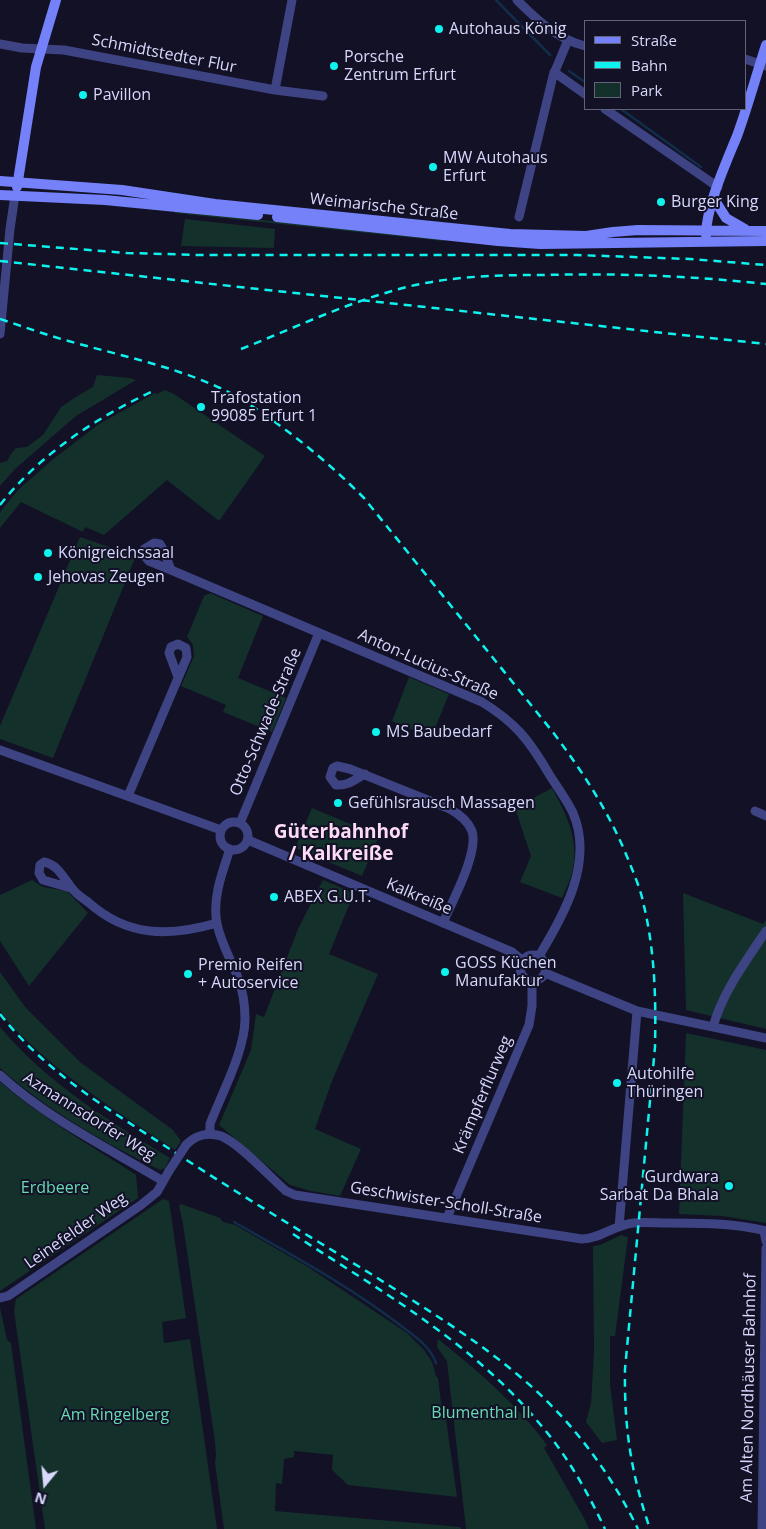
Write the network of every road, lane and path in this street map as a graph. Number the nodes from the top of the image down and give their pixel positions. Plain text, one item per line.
1 (56, 0) edge
2 (292, 0) edge
3 (517, 0) edge
4 (568, 40) junction
5 (0, 44) edge
6 (766, 45) edge
7 (584, 46) edge
8 (40, 49) junction
9 (746, 59) edge
10 (763, 65) edge
11 (554, 72) junction
12 (275, 90) junction
13 (584, 93) edge
14 (323, 96) dead end
15 (606, 110) edge
16 (0, 181) edge
17 (18, 182) junction
18 (718, 187) junction
19 (0, 195) edge
20 (15, 195) junction
21 (714, 199) junction
22 (519, 217) dead end
23 (748, 230) junction
24 (766, 231) edge
25 (706, 235) junction
26 (766, 241) edge
27 (0, 334) edge
28 (171, 570) dead end
29 (319, 633) junction
30 (178, 677) dead end
31 (0, 750) edge
32 (365, 774) dead end
33 (128, 796) junction
34 (755, 812) dead end
35 (766, 816) edge
36 (240, 823) junction
37 (221, 830) junction
38 (248, 840) junction
39 (230, 849) junction
40 (71, 888) dead end
41 (217, 923) junction
42 (443, 923) junction
43 (766, 931) edge
44 (539, 956) junction
45 (522, 960) junction
46 (545, 973) junction
47 (532, 981) junction
48 (638, 1011) junction
49 (713, 1028) junction
50 (766, 1038) edge
51 (0, 1076) edge
52 (210, 1134) junction
53 (163, 1181) junction
54 (447, 1218) junction
55 (619, 1227) junction
56 (765, 1231) edge
57 (766, 1241) edge
58 (766, 1248) edge
59 (0, 1298) edge
60 (762, 1529) edge

1 - 8 main road
2 - 12 street
3 - 4 street
4 - 7 street
4 - 11 street
5 - 8 street, Schmidtstedter Flur
6 - 10 main road
8 - 12 street, Schmidtstedter Flur
8 - 17 main road
9 - 10 street
10 - 18 main road
11 - 13 street
11 - 22 street
12 - 14 street, Schmidtstedter Flur
15 - 18 street
16 - 17 main road, Weimarische Straße
17 - 20 main road
17 - 25 main road, Weimarische Straße
18 - 21 main road
19 - 20 main road, Weimarische Straße
20 - 25 main road, Weimarische Straße
20 - 27 street
21 - 23 main road
21 - 25 main road
23 - 24 main road, Weimarische Straße
23 - 25 main road, Weimarische Straße
25 - 26 main road, Weimarische Straße
28 - 29 street, Anton-Lucius-Straße
29 - 36 street, Otto-Schwade-Straße
29 - 44 street, Anton-Lucius-Straße
30 - 33 street
31 - 33 street
32 - 42 street
33 - 37 street
34 - 35 street
36 - 37 street
36 - 38 street
37 - 39 street
38 - 39 street
38 - 42 street, Kalkreiße
39 - 41 street
40 - 41 street
41 - 52 street
42 - 45 street, Kalkreiße
43 - 49 street
44 - 45 street
44 - 46 street
45 - 47 street
46 - 47 street
46 - 48 street
47 - 54 street, Krämpferflurweg
48 - 49 street
48 - 55 street
49 - 50 street
51 - 53 street, Azmannsdorfer Weg
52 - 53 street, bridge
52 - 54 street, Geschwister-Scholl-Straße
53 - 59 street, Leinefelder Weg
54 - 55 street, Geschwister-Scholl-Straße
55 - 56 street, Geschwister-Scholl-Straße
56 - 57 street
58 - 60 street, Am Alten Nordhäuser Bahnhof

